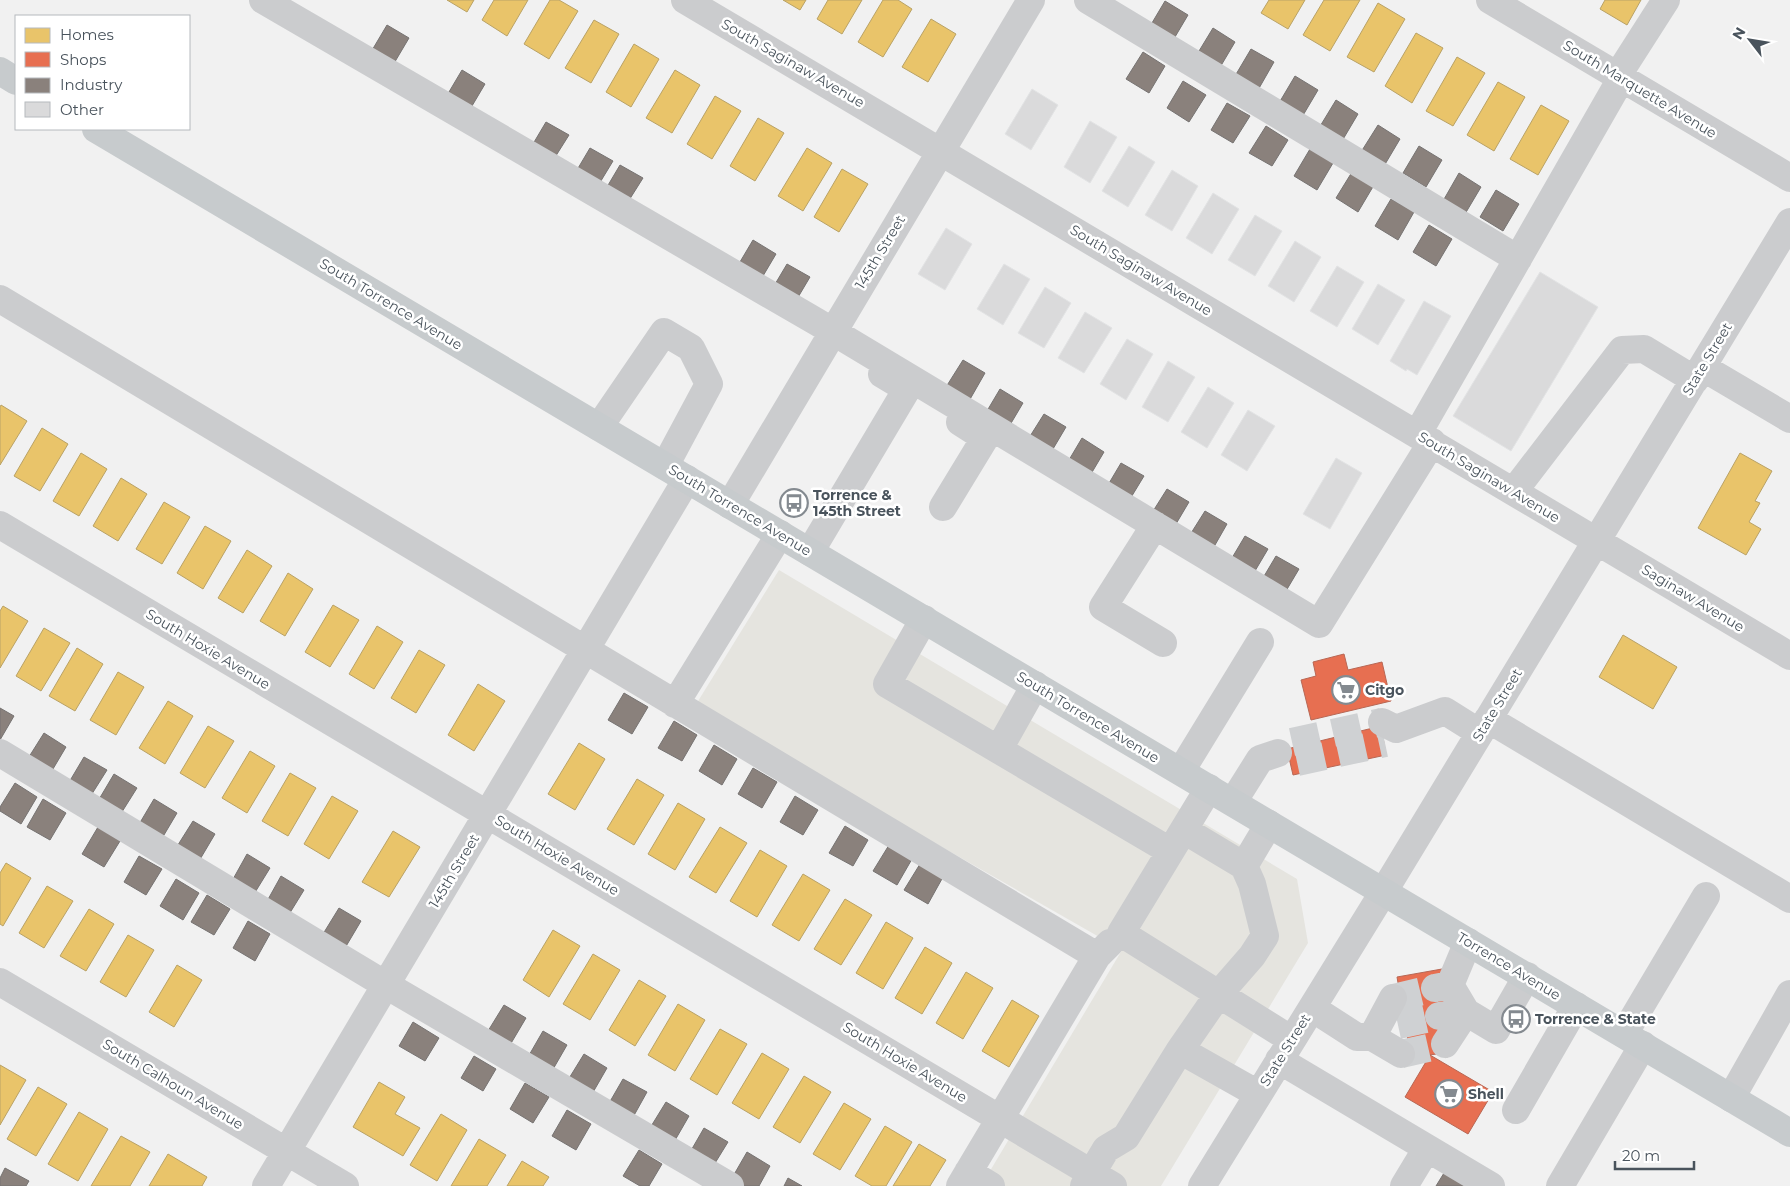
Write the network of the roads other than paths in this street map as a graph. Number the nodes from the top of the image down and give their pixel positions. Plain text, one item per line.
1 (263, 0) edge
2 (685, 0) edge
3 (1030, 0) edge
4 (1088, 0) edge
5 (1490, 0) edge
6 (1666, 0) edge
7 (0, 72) edge
8 (1620, 76) junction
9 (15, 80) edge
10 (98, 130) edge
11 (940, 150) junction
12 (1790, 178) edge
13 (1790, 222) edge
14 (1518, 259) junction
15 (0, 299) edge
16 (830, 336) junction
17 (1698, 373) junction
18 (907, 389) junction
19 (1790, 419) edge
20 (599, 427) junction
21 (1425, 438) junction
22 (676, 473) junction
23 (1514, 491) junction
24 (730, 505) junction
25 (943, 506) dead end
26 (0, 525) edge
27 (1155, 525) junction
28 (780, 534) junction
29 (1597, 541) junction
30 (810, 552) junction
31 (924, 619) junction
32 (1260, 642) dead end
33 (1164, 643) dead end
34 (585, 650) junction
35 (1790, 656) edge
36 (1035, 685) junction
37 (675, 704) junction
38 (1484, 726) junction
39 (1388, 731) tunnel mouth
40 (999, 749) junction
41 (1289, 752) tunnel mouth
42 (0, 753) edge
43 (1180, 771) junction
44 (1209, 788) junction
45 (1233, 802) junction
46 (488, 814) junction
47 (1269, 824) junction
48 (1177, 841) junction
49 (1244, 866) junction
50 (1384, 891) junction
51 (1706, 896) dead end
52 (1790, 899) edge
53 (1121, 933) junction
54 (1468, 942) junction
55 (1097, 956) junction
56 (1527, 976) junction
57 (0, 982) edge
58 (386, 985) junction
59 (1790, 994) edge
60 (1218, 995) junction
61 (1393, 998) dead end
62 (1576, 1006) junction
63 (1312, 1008) junction
64 (1452, 1014) junction
65 (1398, 1025) tunnel mouth
66 (1372, 1037) junction
67 (1634, 1040) junction
68 (1445, 1044) dead end
69 (1180, 1050) junction
70 (1285, 1050) junction
71 (1402, 1054) tunnel mouth
72 (1258, 1094) junction
73 (1731, 1098) junction
74 (1516, 1110) dead end
75 (1000, 1119) junction
76 (1790, 1133) edge
77 (1426, 1148) junction
78 (287, 1151) junction
79 (973, 1181) edge
80 (1096, 1182) edge
81 (266, 1186) edge
82 (345, 1186) edge
83 (730, 1186) edge
84 (1202, 1186) edge
85 (1404, 1186) edge
86 (1491, 1186) edge
87 (1560, 1186) edge

1 - 16 street
2 - 11 street, South Saginaw Avenue
3 - 11 street, 145th Street
4 - 14 street
5 - 8 street, South Marquette Avenue
6 - 8 street
7 - 9 main road
8 - 12 street, South Marquette Avenue
8 - 14 street
10 - 20 main road, South Torrence Avenue
11 - 16 street, 145th Street
11 - 21 street, South Saginaw Avenue
13 - 17 street, State Street
14 - 21 street
15 - 34 street
16 - 18 street
16 - 24 street, 145th Street
16 - 27 street
17 - 19 street
17 - 23 street
17 - 29 street, State Street
18 - 25 street
18 - 30 street
20 - 22 main road, South Torrence Avenue
20 - 22 street, 145th Street
21 - 23 street, South Saginaw Avenue
21 - 27 street
22 - 24 main road, South Torrence Avenue
22 - 34 street, 145th Street
23 - 29 street, South Saginaw Avenue
24 - 28 main road, South Torrence Avenue
26 - 46 street, South Hoxie Avenue
27 - 33 street
28 - 30 main road, South Torrence Avenue
28 - 37 street
29 - 35 street, Saginaw Avenue
29 - 38 street, State Street
30 - 31 main road, South Torrence Avenue
31 - 36 main road, South Torrence Avenue
31 - 40 street
32 - 43 street
34 - 37 street
34 - 46 street, 145th Street
36 - 40 street
36 - 43 main road, South Torrence Avenue
37 - 55 street
38 - 39 street
38 - 50 street, State Street
38 - 52 street
40 - 48 street
41 - 45 street
42 - 58 street
43 - 44 main road, South Torrence Avenue
44 - 45 main road, South Torrence Avenue
44 - 48 street
45 - 47 main road, South Torrence Avenue
46 - 58 street, 145th Street
46 - 75 street, South Hoxie Avenue
47 - 49 street
47 - 50 main road, South Torrence Avenue
48 - 49 street
48 - 53 street
49 - 60 street
50 - 54 main road, Torrence Avenue
50 - 63 street, State Street
51 - 67 street
53 - 55 street
53 - 60 street
54 - 56 main road, Torrence Avenue
54 - 64 street
55 - 75 street
56 - 62 main road, Torrence Avenue
56 - 64 street
57 - 78 street, South Calhoun Avenue
58 - 78 street, 145th Street
58 - 83 street
59 - 73 street
60 - 69 street
60 - 70 street
61 - 66 street
62 - 67 main road, Torrence Avenue
62 - 74 street
63 - 66 street
63 - 70 street, State Street
64 - 68 street
65 - 66 street
66 - 71 street
67 - 73 main road, Torrence Avenue
67 - 87 street
69 - 72 street
69 - 80 street
70 - 72 street, State Street
70 - 77 street
72 - 84 street, State Street
73 - 76 main road, Torrence Avenue
75 - 79 street
75 - 80 street, South Hoxie Avenue
77 - 85 street
77 - 86 street
78 - 81 street, 145th Street
78 - 82 street, South Calhoun Avenue

